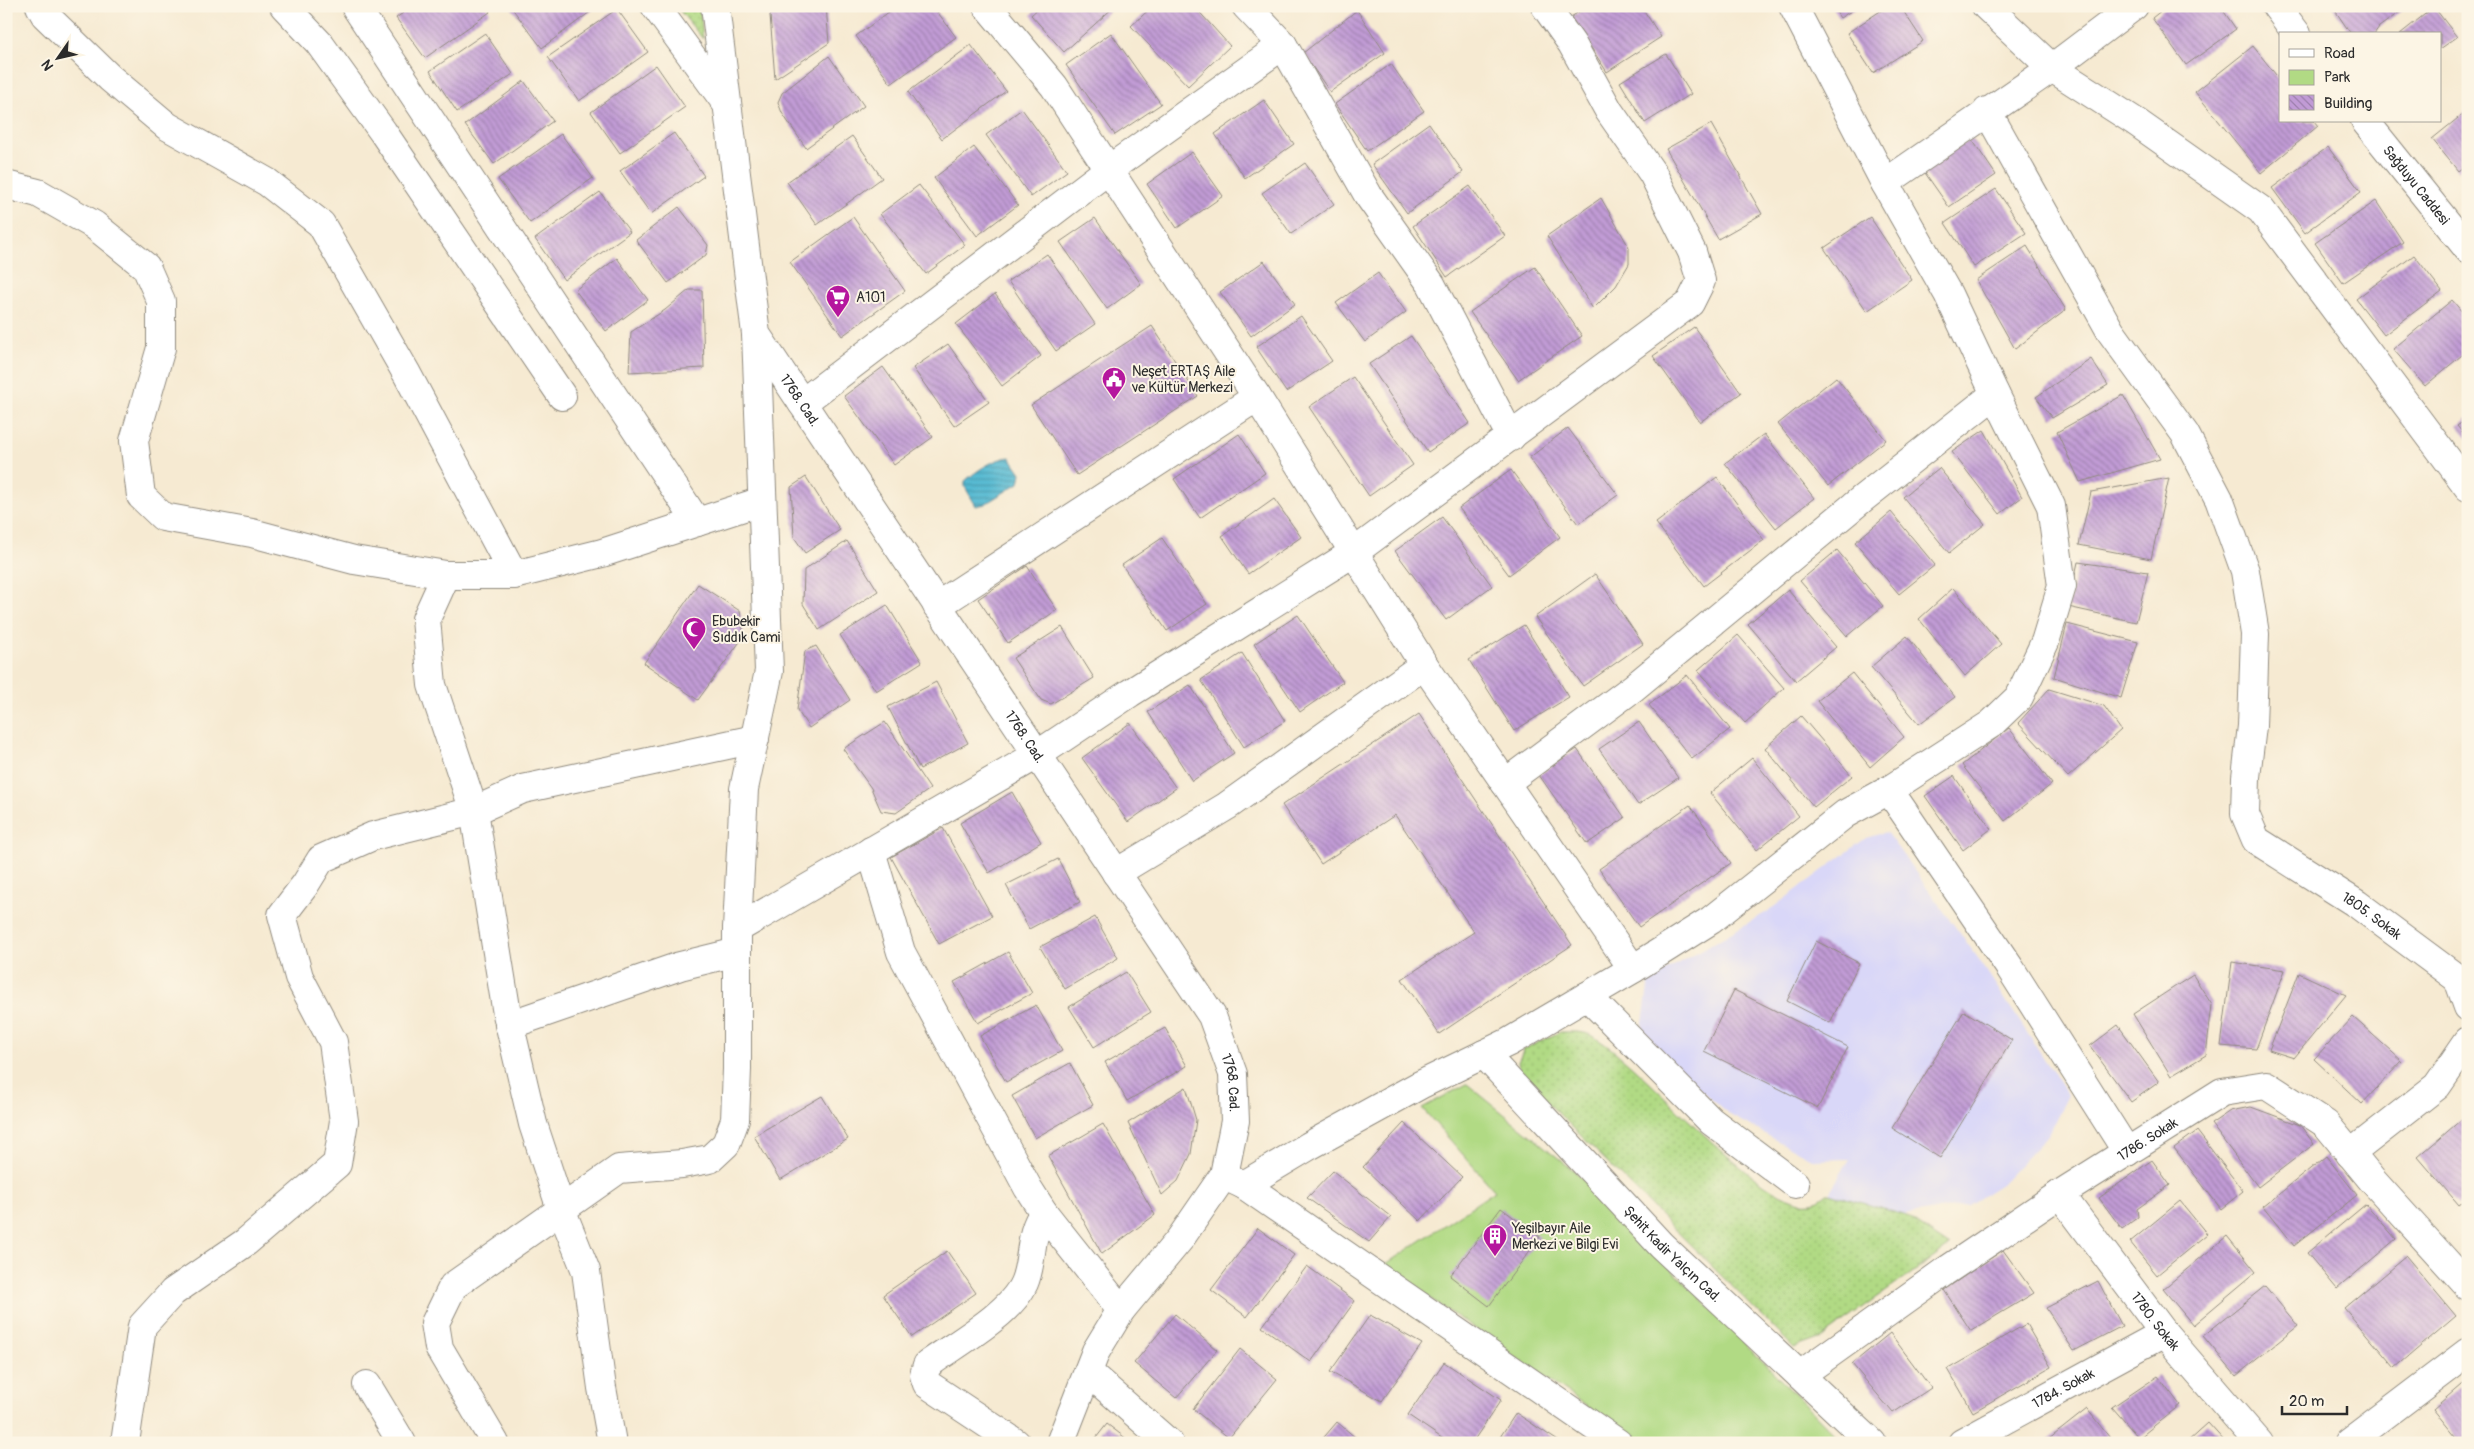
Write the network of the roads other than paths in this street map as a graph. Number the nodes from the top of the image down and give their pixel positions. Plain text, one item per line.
1 (40, 6) edge
2 (284, 6) edge
3 (355, 6) edge
4 (655, 6) edge
5 (715, 6) edge
6 (987, 6) edge
7 (1246, 6) edge
8 (1545, 6) edge
9 (1793, 6) edge
10 (1986, 6) edge
11 (2134, 6) edge
12 (2276, 6) edge
13 (2296, 32) edge
14 (1283, 46) junction
15 (2052, 68) junction
16 (727, 104) junction
17 (1987, 112) junction
18 (2366, 122) edge
19 (1108, 170) junction
20 (1885, 183) junction
21 (6, 185) edge
22 (2468, 248) edge
23 (756, 334) junction
24 (1995, 394) junction
25 (562, 396) dead end
26 (1257, 397) junction
27 (802, 403) junction
28 (1511, 437) junction
29 (2468, 487) edge
30 (762, 502) junction
31 (697, 522) junction
32 (1353, 554) junction
33 (446, 575) junction
34 (514, 575) junction
35 (936, 606) junction
36 (1424, 665) junction
37 (755, 739) junction
38 (1037, 755) junction
39 (1505, 783) junction
40 (1890, 790) junction
41 (474, 811) junction
42 (871, 850) junction
43 (1116, 873) junction
44 (737, 941) junction
45 (1634, 969) junction
46 (1587, 996) junction
47 (2468, 1007) edge
48 (509, 1025) junction
49 (2468, 1042) edge
50 (1484, 1054) junction
51 (2127, 1152) junction
52 (2350, 1154) junction
53 (1234, 1180) junction
54 (1795, 1184) dead end
55 (2060, 1194) junction
56 (561, 1208) junction
57 (1044, 1214) junction
58 (2468, 1286) edge
59 (1121, 1310) junction
60 (2164, 1333) junction
61 (2468, 1352) edge
62 (1088, 1372) junction
63 (1800, 1375) junction
64 (367, 1385) dead end
65 (1614, 1442) edge
66 (125, 1443) edge
67 (402, 1443) edge
68 (495, 1443) edge
69 (612, 1443) edge
70 (1016, 1443) edge
71 (1060, 1443) edge
72 (1169, 1443) edge
73 (1872, 1443) edge
74 (1962, 1443) edge
75 (2259, 1443) edge
76 (2348, 1443) edge

1 - 34 street
2 - 25 street
3 - 31 street
4 - 16 street
5 - 16 street, 1768. Cad.
6 - 19 street
7 - 14 street
8 - 28 street
9 - 20 street
10 - 15 street
11 - 15 street
12 - 13 street
14 - 19 street
14 - 28 street
15 - 17 street
15 - 29 street
16 - 23 street, 1768. Cad.
17 - 20 street
17 - 47 street, 1805. Sokak
18 - 22 street, Sağduyu Caddesi
19 - 26 street
19 - 27 street
20 - 24 street
21 - 33 street
23 - 27 street, 1768. Cad.
23 - 30 street
24 - 39 street
24 - 40 street
26 - 32 street
26 - 35 street
27 - 35 street, 1768. Cad.
28 - 32 street
30 - 31 street
30 - 37 street
31 - 34 street
32 - 36 street
32 - 38 street
33 - 34 street
33 - 41 street
35 - 38 street, 1768. Cad.
36 - 39 street
36 - 43 street
37 - 41 street
37 - 44 street
38 - 42 street
38 - 43 street, 1768. Cad.
39 - 45 street
40 - 45 street
40 - 51 street
41 - 48 street
41 - 66 street
42 - 44 street
42 - 57 street
43 - 53 street, 1768. Cad.
44 - 48 street
44 - 56 street
45 - 46 street
46 - 50 street
46 - 54 street
48 - 56 street
49 - 52 street
50 - 53 street
50 - 63 street, Şehit Kadir Yalçın Cad.
51 - 52 street, 1786. Sokak
51 - 55 street, 1786. Sokak
52 - 58 street, 1786. Sokak
53 - 59 street, 1768. Cad.
53 - 65 street
55 - 60 street, 1780. Sokak
55 - 63 street, 1786. Sokak
56 - 68 street
56 - 69 street
57 - 59 street
57 - 70 street
59 - 62 street, 1768. Cad.
60 - 74 street, 1784. Sokak
60 - 75 street, 1780. Sokak
61 - 76 street
62 - 71 street, 1768. Cad.
62 - 72 street
63 - 73 street, Şehit Kadir Yalçın Cad.
64 - 67 street

